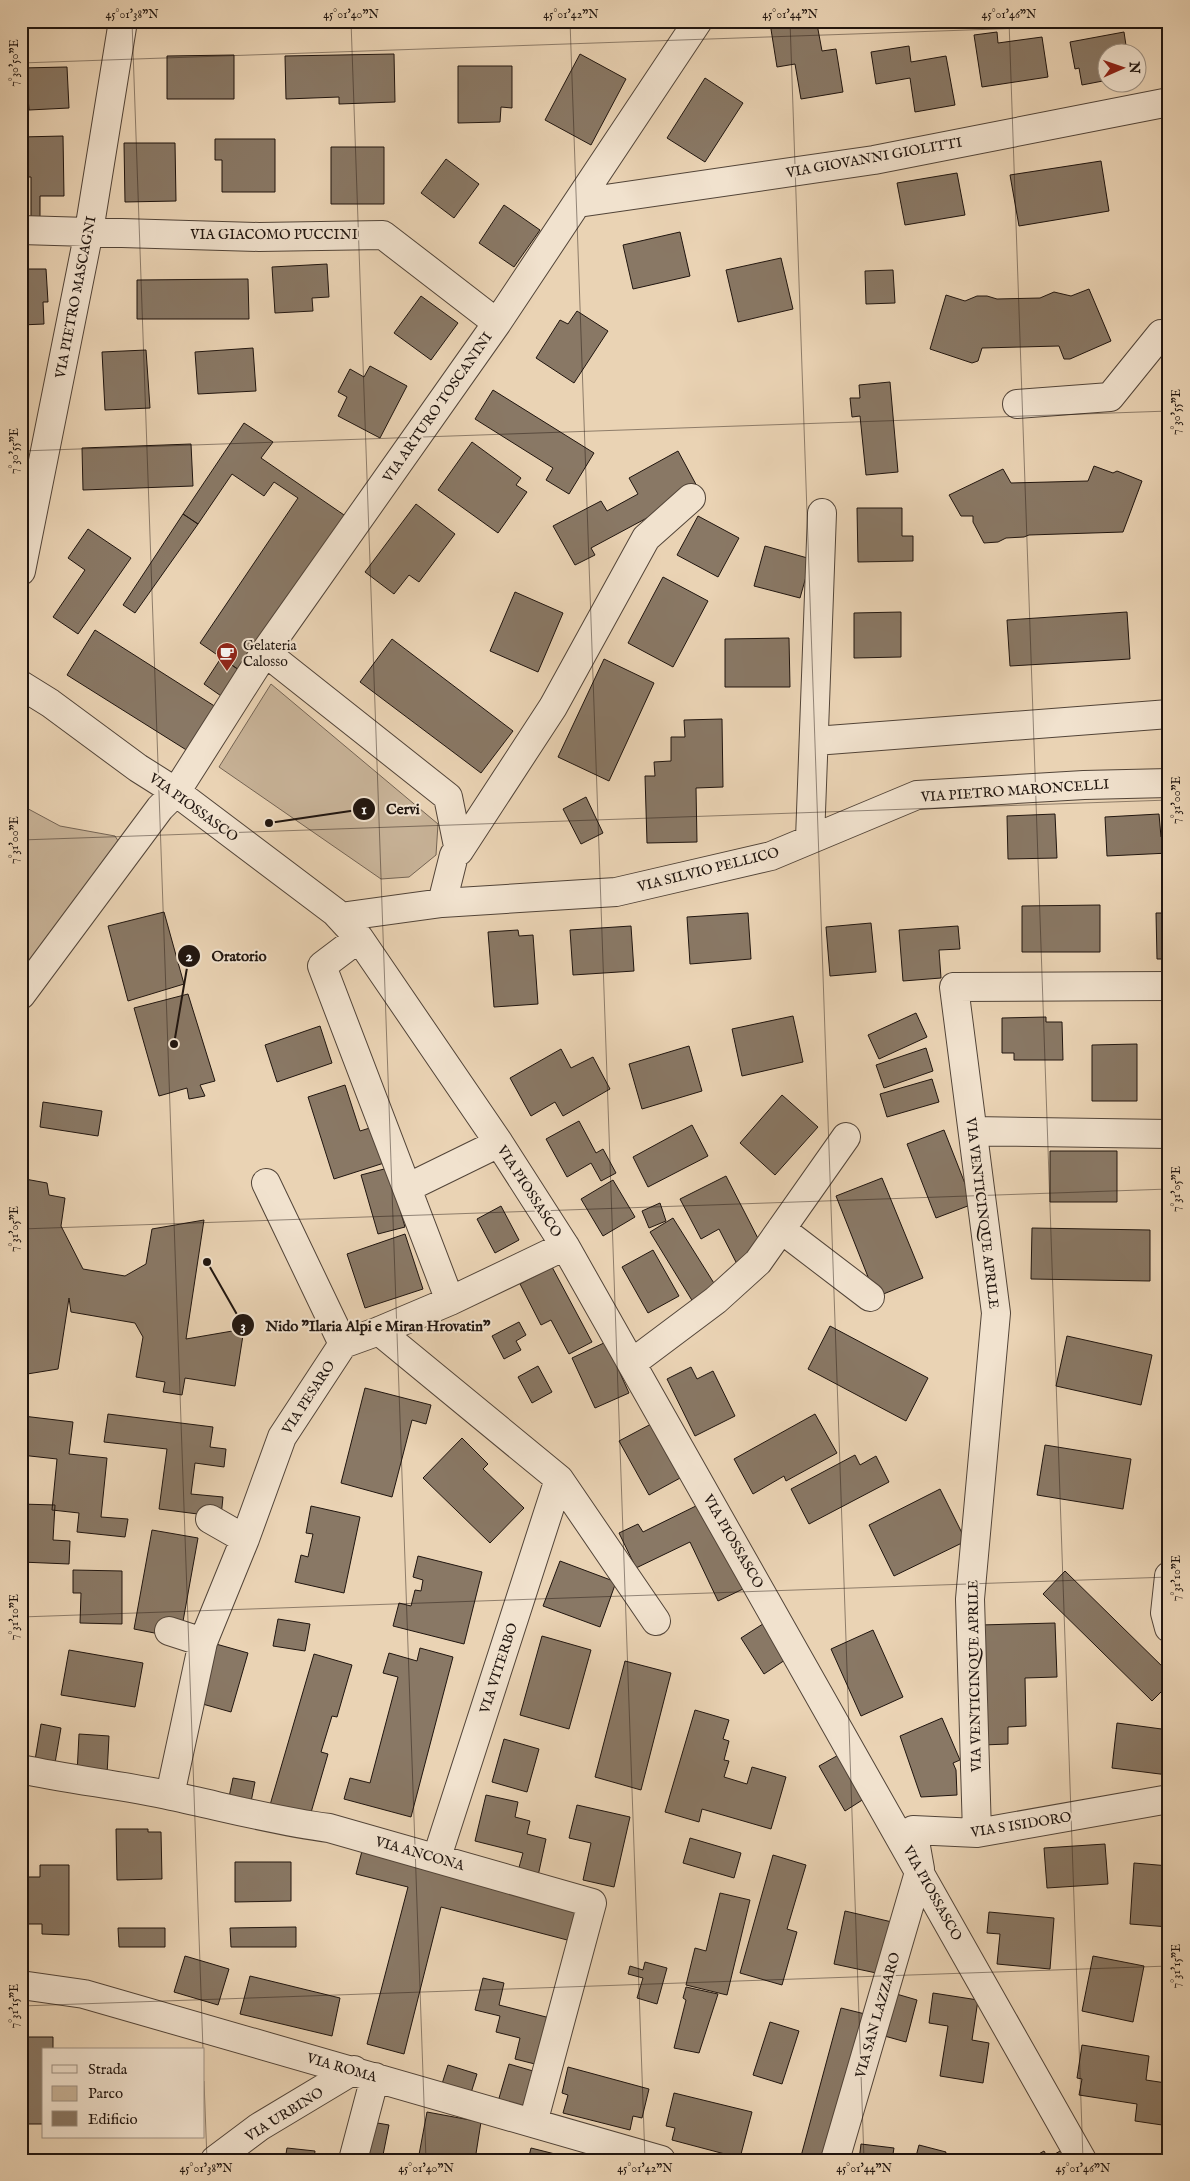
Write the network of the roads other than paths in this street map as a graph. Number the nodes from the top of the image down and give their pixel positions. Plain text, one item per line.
1 (123, 21) edge
2 (698, 21) edge
3 (1169, 102) edge
4 (578, 203) junction
5 (21, 230) edge
6 (88, 231) junction
7 (497, 323) junction
8 (1169, 334) edge
9 (1017, 404) dead end
10 (691, 498) dead end
11 (822, 513) dead end
12 (21, 571) edge
13 (266, 652) junction
14 (21, 685) edge
15 (1169, 714) edge
16 (815, 740) junction
17 (1169, 783) edge
18 (176, 792) junction
19 (810, 839) junction
20 (460, 852) junction
21 (442, 903) junction
22 (340, 918) junction
23 (360, 938) junction
24 (1169, 986) edge
25 (21, 995) edge
26 (973, 1131) junction
27 (1169, 1134) edge
28 (846, 1137) dead end
29 (499, 1143) junction
30 (266, 1183) dead end
31 (407, 1188) junction
32 (781, 1229) junction
33 (565, 1246) junction
34 (870, 1297) dead end
35 (450, 1302) junction
36 (379, 1331) junction
37 (343, 1344) junction
38 (632, 1362) junction
39 (559, 1479) junction
40 (210, 1519) dead end
41 (245, 1539) junction
42 (1169, 1576) edge
43 (656, 1621) dead end
44 (1169, 1628) edge
45 (169, 1631) dead end
46 (203, 1642) junction
47 (21, 1769) edge
48 (170, 1795) junction
49 (1169, 1799) edge
50 (977, 1833) junction
51 (437, 1857) junction
52 (920, 1869) junction
53 (21, 1986) edge
54 (365, 2074) junction
55 (533, 2123) junction
56 (215, 2160) edge
57 (354, 2160) edge
58 (661, 2160) edge
59 (835, 2160) edge
60 (1082, 2160) edge

1 - 6 street, VIA PIETRO MASCAGNI
2 - 4 street, VIA ARTURO TOSCANINI
3 - 4 street, VIA GIOVANNI GIOLITTI
4 - 7 street, VIA ARTURO TOSCANINI
5 - 6 street, VIA GIACOMO PUCCINI
6 - 7 street, VIA GIACOMO PUCCINI
6 - 12 street, VIA PIETRO MASCAGNI
7 - 13 street, VIA ARTURO TOSCANINI
8 - 9 street
10 - 20 street
11 - 16 street
13 - 18 street, VIA ARTURO TOSCANINI
13 - 20 street
14 - 18 street, VIA PIOSSASCO
15 - 16 street
16 - 19 street
17 - 19 street, VIA PIETRO MARONCELLI
18 - 22 street, VIA PIOSSASCO
18 - 25 street, VIA ARTURO TOSCANINI
19 - 21 street, VIA SILVIO PELLICO
20 - 21 street
21 - 22 street, VIA SILVIO PELLICO
22 - 23 street, VIA PIOSSASCO
23 - 29 street, VIA PIOSSASCO
23 - 31 street
24 - 26 street, VIA VENTICINQUE APRILE
26 - 27 street
26 - 50 street, VIA VENTICINQUE APRILE
28 - 32 street
29 - 31 street
29 - 33 street, VIA PIOSSASCO
30 - 37 street
31 - 35 street
32 - 34 street
32 - 38 street
33 - 35 street
33 - 38 street, VIA PIOSSASCO
35 - 36 street
36 - 37 street
36 - 39 street
37 - 41 street, VIA PESARO
38 - 52 street, VIA PIOSSASCO
39 - 43 street
39 - 51 street, VIA VITERBO
40 - 41 street
41 - 46 street, VIA PESARO
42 - 44 street
45 - 46 street
46 - 48 street, VIA PESARO
47 - 48 street, VIA ANCONA
48 - 51 street, VIA ANCONA
49 - 50 street, VIA S ISIDORO
50 - 52 street, VIA S ISIDORO
51 - 55 street, VIA ANCONA
52 - 59 street, VIA SAN LAZZARO
52 - 60 street, VIA PIOSSASCO
53 - 54 street, VIA ROMA
54 - 55 street, VIA ROMA
54 - 56 street, VIA URBINO
54 - 57 street
55 - 58 street, VIA ROMA

